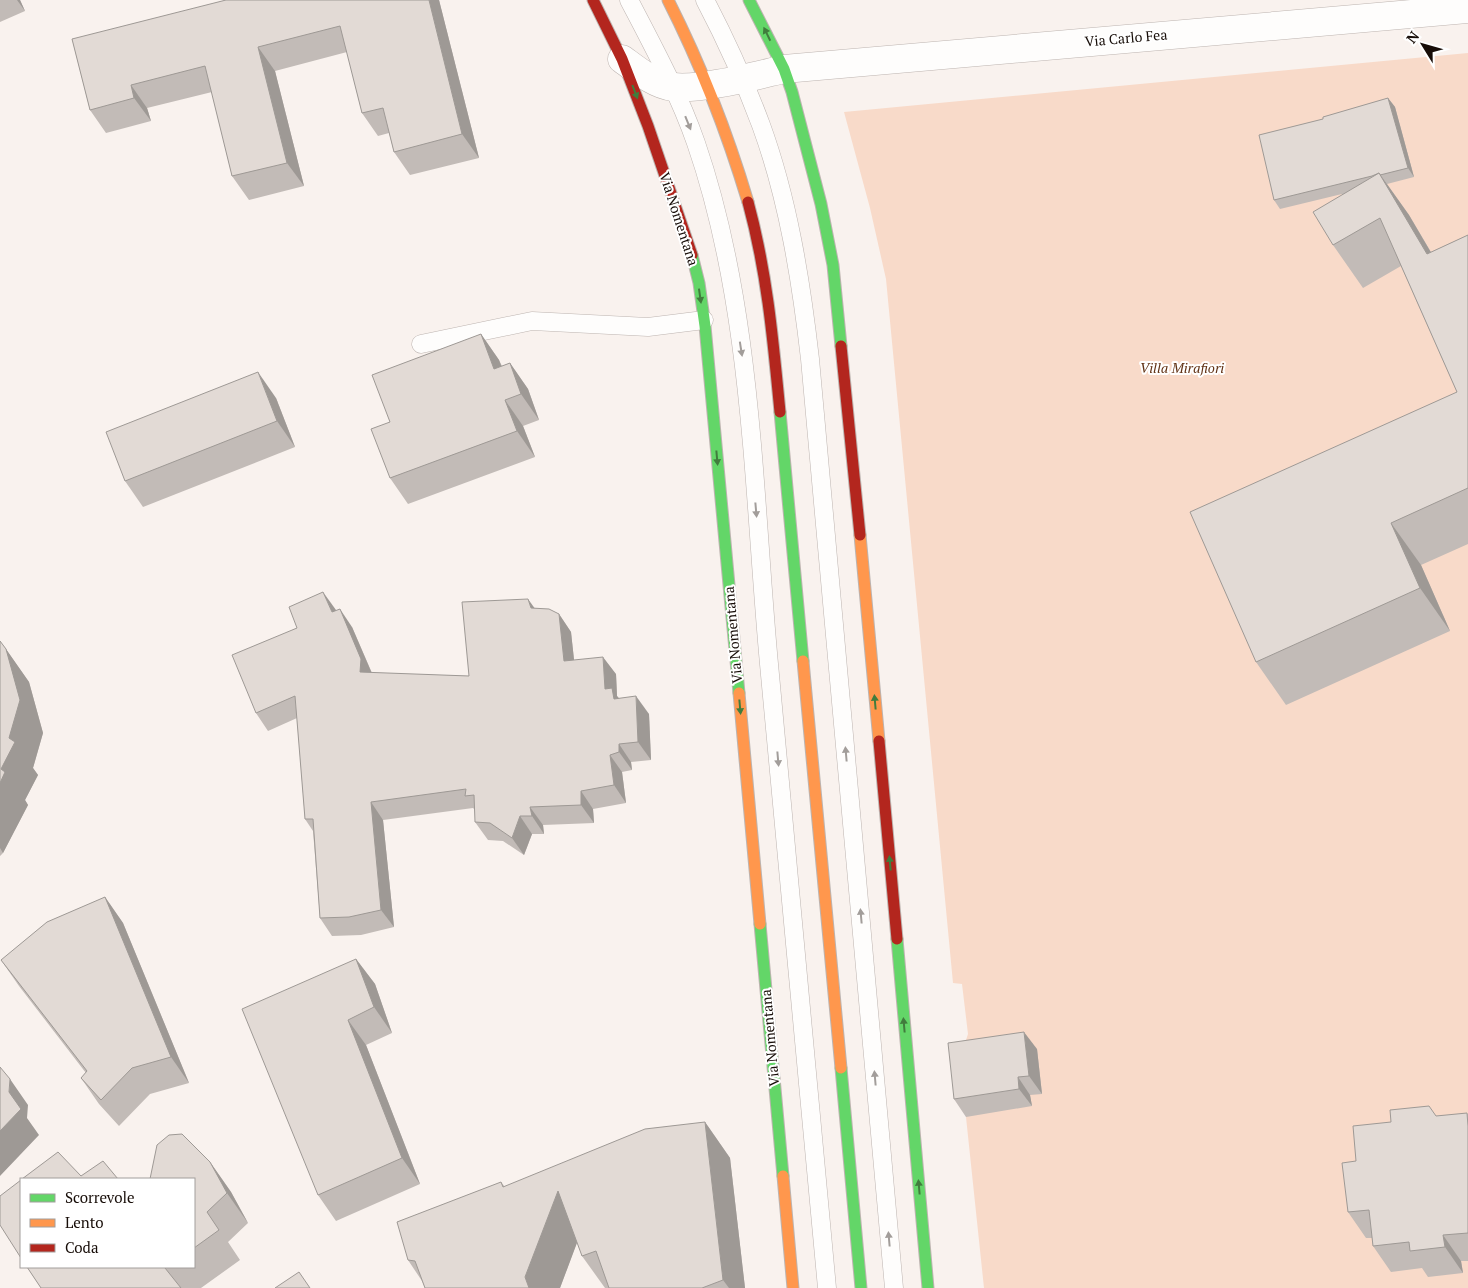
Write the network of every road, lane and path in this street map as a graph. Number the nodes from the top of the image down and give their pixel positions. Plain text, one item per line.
1 (593, 0) edge
2 (629, 0) edge
3 (668, 0) edge
4 (705, 0) edge
5 (749, 0) edge
6 (1468, 9) edge
7 (622, 59) junction
8 (784, 69) junction
9 (742, 78) junction
10 (708, 84) junction
11 (672, 87) junction
12 (704, 320) junction
13 (421, 344) dead end
14 (793, 1288) edge
15 (827, 1288) edge
16 (861, 1288) edge
17 (894, 1288) edge
18 (928, 1288) edge

1 - 7 street, Via Nomentana
2 - 11 lane
3 - 10 street
4 - 9 lane
8 -> 5 street
6 - 8 street, Via Carlo Fea
7 - 11 street
7 -> 12 street, Via Nomentana
8 - 9 street, Via Carlo Fea
18 -> 8 street
9 - 10 street, Via Carlo Fea
17 -> 9 lane
10 - 11 street, Via Carlo Fea
10 - 16 street
11 -> 15 lane
12 - 13 lane
12 -> 14 street, Via Nomentana

